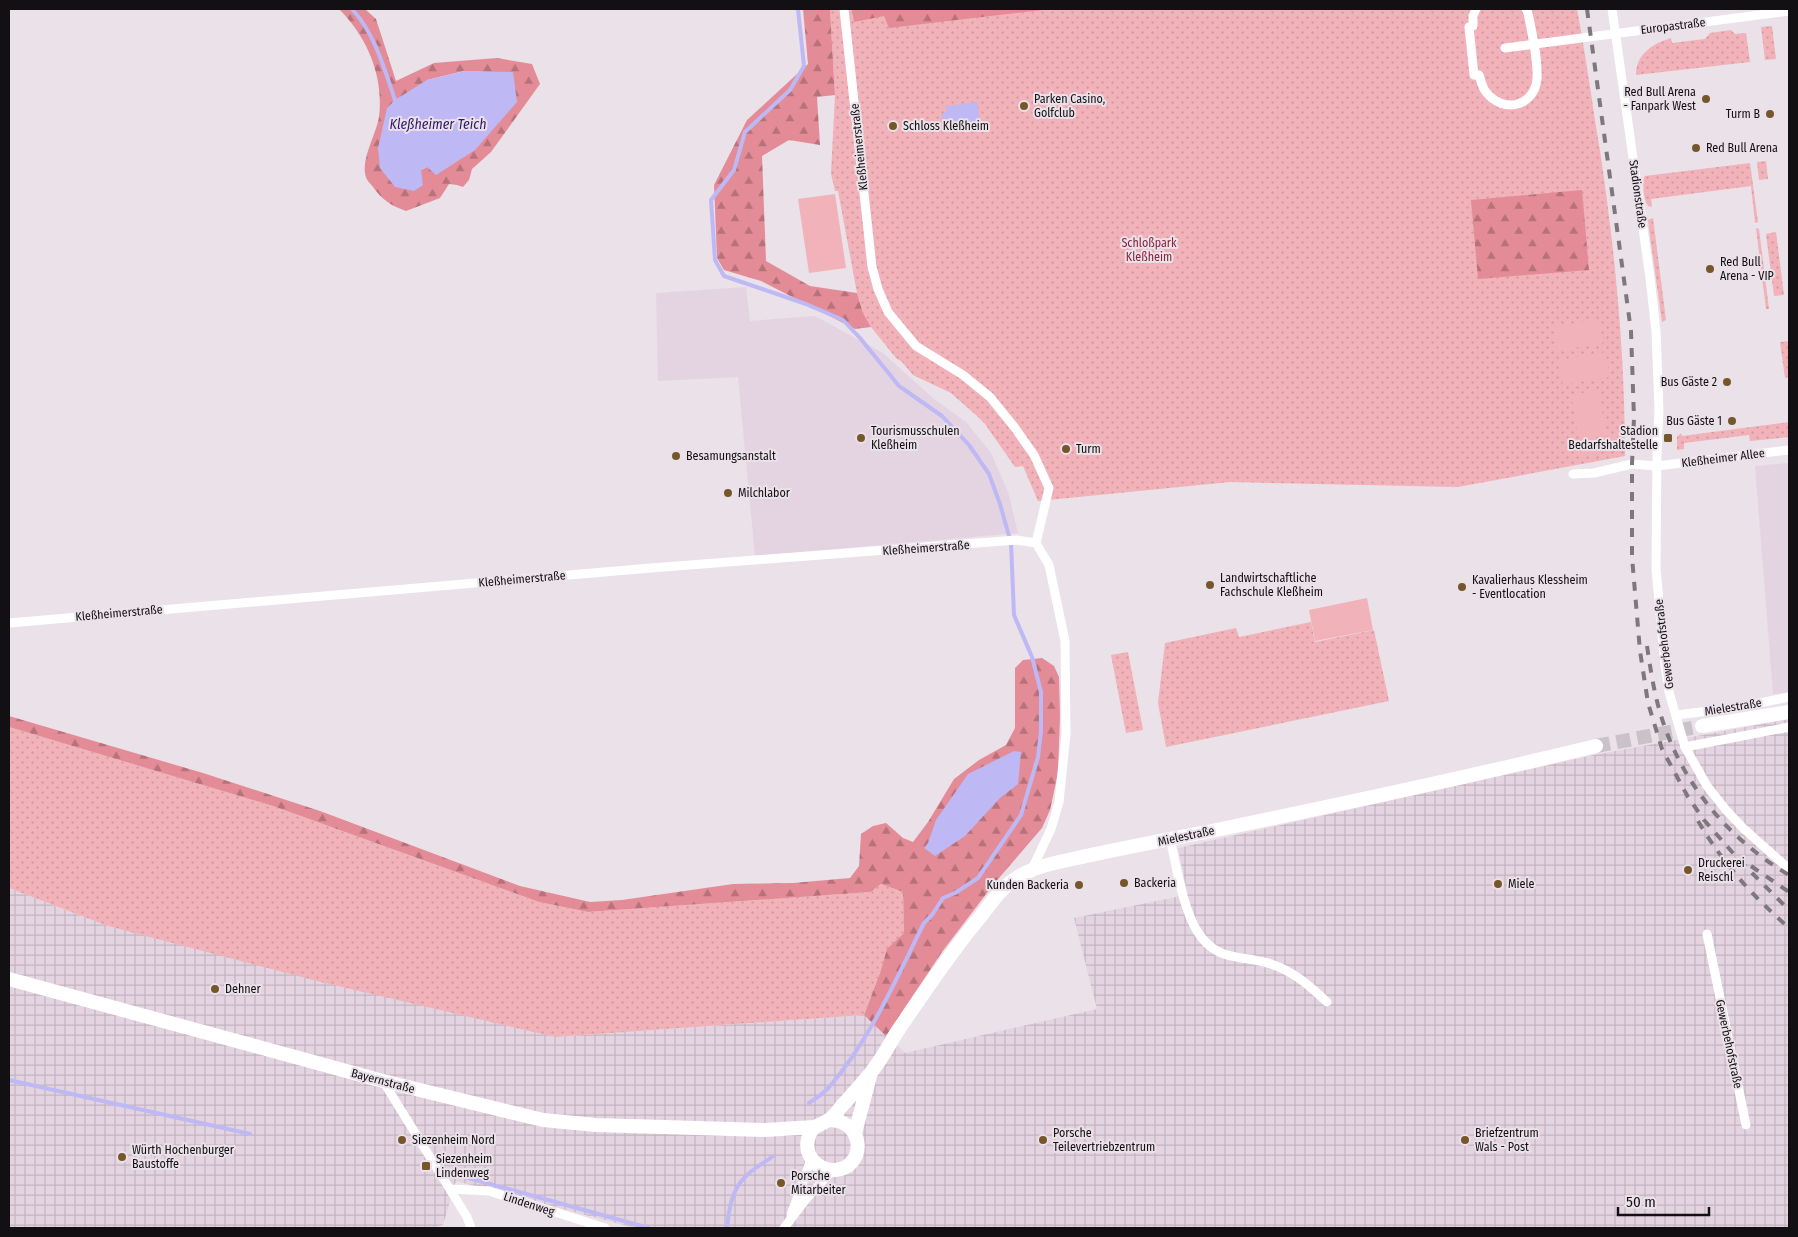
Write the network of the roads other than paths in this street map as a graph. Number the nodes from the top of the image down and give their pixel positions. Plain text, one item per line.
1 (844, 9) edge
2 (1476, 9) edge
3 (1526, 9) edge
4 (1612, 9) edge
5 (1789, 11) edge
6 (1615, 33) junction
7 (1533, 44) junction
8 (1505, 48) dead end
9 (1789, 450) edge
10 (1657, 466) junction
11 (1573, 474) dead end
12 (1036, 543) junction
13 (9, 623) edge
14 (1789, 697) edge
15 (1789, 712) edge
16 (1676, 715) junction
17 (1702, 726) tunnel mouth
18 (1789, 727) edge
19 (1596, 746) tunnel mouth
20 (1685, 747) junction
21 (1170, 839) junction
22 (1789, 869) edge
23 (1032, 870) junction
24 (1707, 934) dead end
25 (9, 979) edge
26 (1326, 1002) dead end
27 (871, 1074) junction
28 (383, 1081) junction
29 (830, 1120) junction
30 (1746, 1125) dead end
31 (814, 1127) junction
32 (765, 1130) junction
33 (855, 1133) junction
34 (807, 1142) junction
35 (811, 1159) junction
36 (833, 1170) junction
37 (450, 1189) junction
38 (790, 1220) junction
39 (471, 1228) edge
40 (605, 1228) edge
41 (784, 1228) edge

1 - 12 street, Kleßheimerstraße
2 - 7 street
3 - 7 street
4 - 6 street, Stadionstraße
5 - 6 street, Europastraße
6 - 7 street
6 - 10 street, Stadionstraße
7 - 8 street
9 - 10 street, Kleßheimer Allee
10 - 11 street, Kleßheimer Allee
10 - 16 street, Gewerbehofstraße
12 - 13 street, Kleßheimerstraße
12 - 23 street
14 - 16 street, Mielestraße
15 - 17 street, Mielestraße
16 - 20 street, Gewerbehofstraße
18 - 20 street
19 - 21 street, Mielestraße
20 - 22 street, Gewerbehofstraße
21 - 23 street, Mielestraße
21 - 26 street
23 - 27 street, Mielestraße
24 - 30 street, Gewerbehofstraße
25 - 28 street, Bayernstraße
27 - 29 street, Mielestraße
27 - 33 street, Mielestraße
28 - 32 street, Bayernstraße
28 - 37 street
29 - 31 street, Mielestraße
29 - 33 street
31 - 32 street, Bayernstraße
31 - 34 street
32 - 34 street, Bayernstraße
33 - 36 street, Mielestraße
34 - 35 street
35 - 36 street
35 - 38 street
36 - 38 street
37 - 39 street
37 - 40 street, Lindenweg
38 - 41 street

